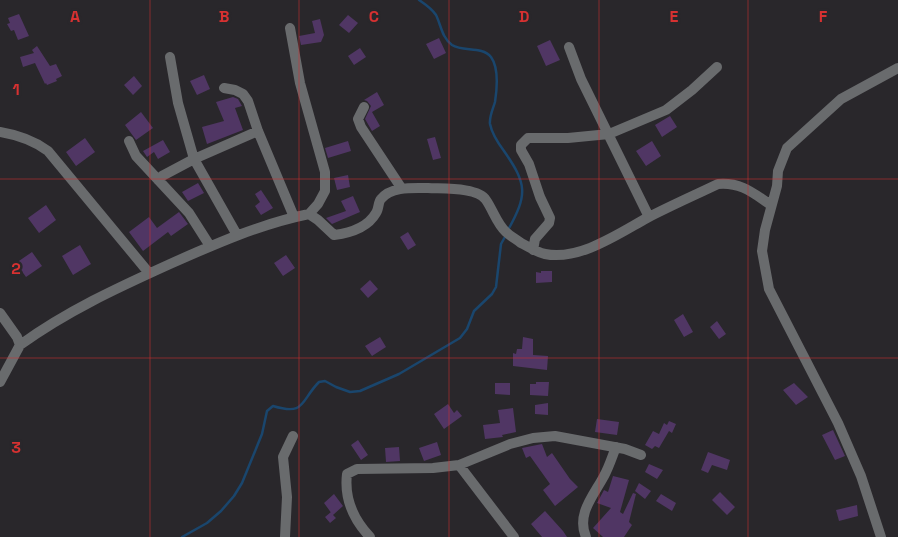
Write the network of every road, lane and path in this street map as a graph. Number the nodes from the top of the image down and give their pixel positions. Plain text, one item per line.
1 (290, 28) dead end
2 (569, 47) dead end
3 (170, 57) dead end
4 (717, 67) dead end
5 (898, 68) edge
6 (224, 88) dead end
7 (364, 107) dead end
8 (258, 131) junction
9 (0, 132) edge
10 (609, 134) junction
11 (129, 141) dead end
12 (194, 159) junction
13 (158, 180) junction
14 (402, 189) junction
15 (771, 205) junction
16 (309, 214) junction
17 (294, 217) junction
18 (649, 217) junction
19 (237, 235) junction
20 (210, 246) junction
21 (533, 250) junction
22 (149, 273) junction
23 (0, 313) edge
24 (20, 345) junction
25 (0, 382) edge
26 (293, 436) dead end
27 (616, 447) junction
28 (641, 455) dead end
29 (459, 465) junction
30 (285, 537) edge
31 (370, 537) edge
32 (514, 537) edge
33 (586, 537) edge
34 (880, 537) edge

1 - 16 street
2 - 10 street
3 - 12 street
4 - 10 street
5 - 15 street
6 - 8 street
7 - 14 street
8 - 12 street
8 - 17 street
9 - 22 street
10 - 18 street
10 - 21 street
11 - 13 street
12 - 13 street
12 - 19 street
13 - 20 street
14 - 16 street
14 - 21 street
15 - 18 street
15 - 34 street
16 - 17 street
17 - 19 street
18 - 21 street
19 - 20 street
20 - 22 street
22 - 24 street
23 - 24 street
24 - 25 street
26 - 30 street
27 - 28 street
27 - 29 street
27 - 33 street
29 - 31 street
29 - 32 street

